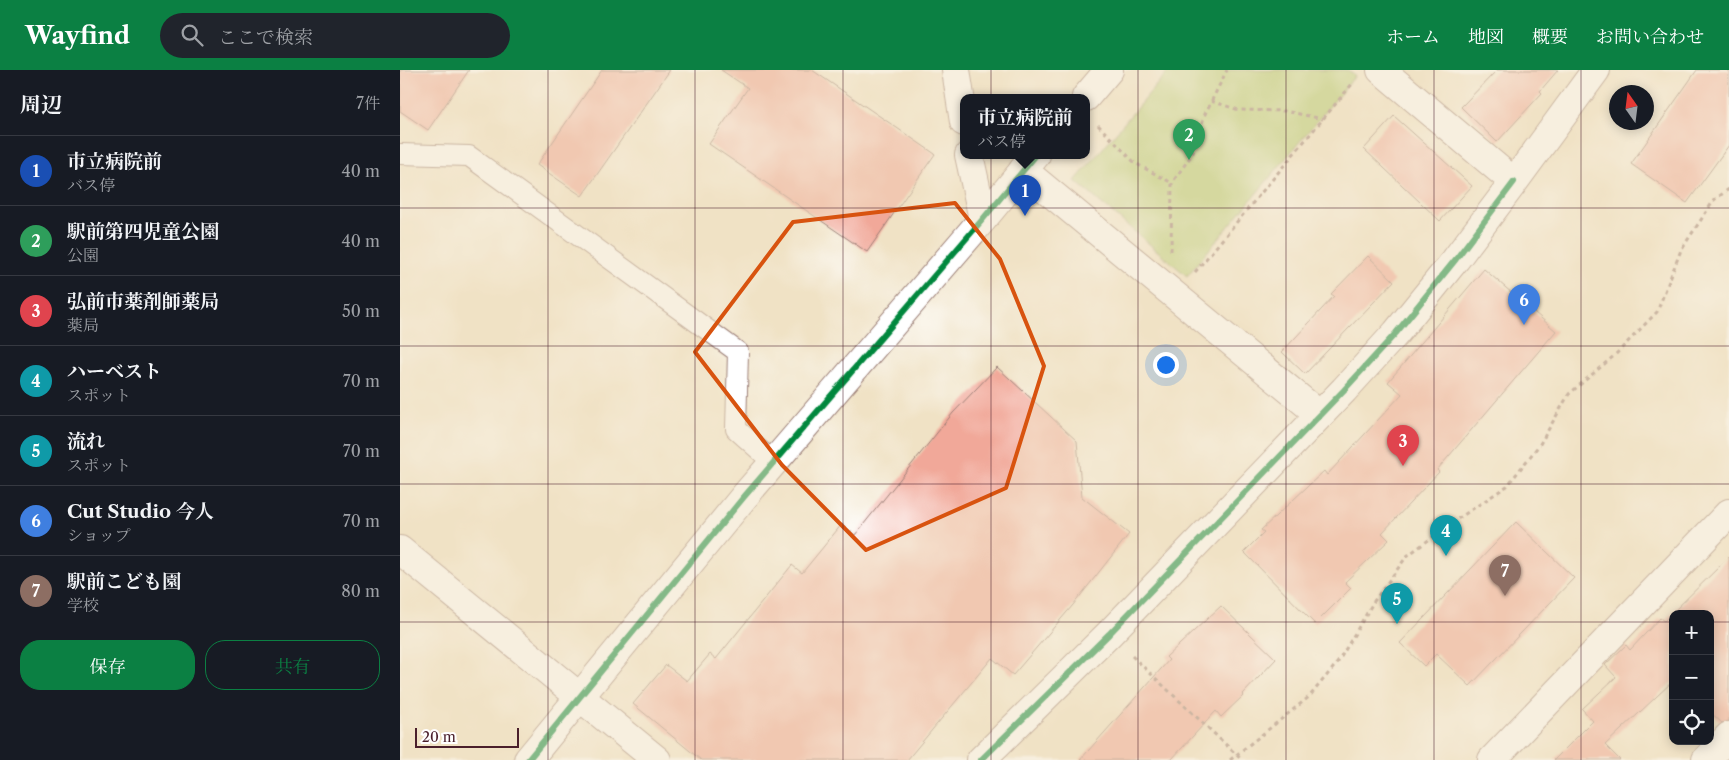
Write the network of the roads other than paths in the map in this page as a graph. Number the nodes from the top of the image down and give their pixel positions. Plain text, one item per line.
1 (956, 70) edge
2 (1109, 70) edge
3 (1596, 70) edge
4 (1369, 74) edge
5 (1089, 94) edge
6 (960, 96) edge
7 (400, 154) edge
8 (970, 159) edge
9 (1030, 162) edge
10 (1514, 182) junction
11 (983, 219) junction
12 (1320, 415) junction
13 (774, 463) junction
14 (1728, 515) edge
15 (400, 550) edge
16 (579, 698) junction
17 (1729, 736) edge
18 (528, 760) edge
19 (657, 760) edge
20 (981, 760) edge
21 (1492, 760) edge
22 (1706, 760) edge

1 - 6 street
2 - 5 street
3 - 10 street
4 - 10 street
7 - 13 lane
8 - 11 street
9 - 11 street
9 - 12 street
10 - 12 street
11 - 13 street
12 - 20 street
13 - 16 street
14 - 21 street
15 - 16 street
16 - 18 street
16 - 19 street
17 - 22 street

